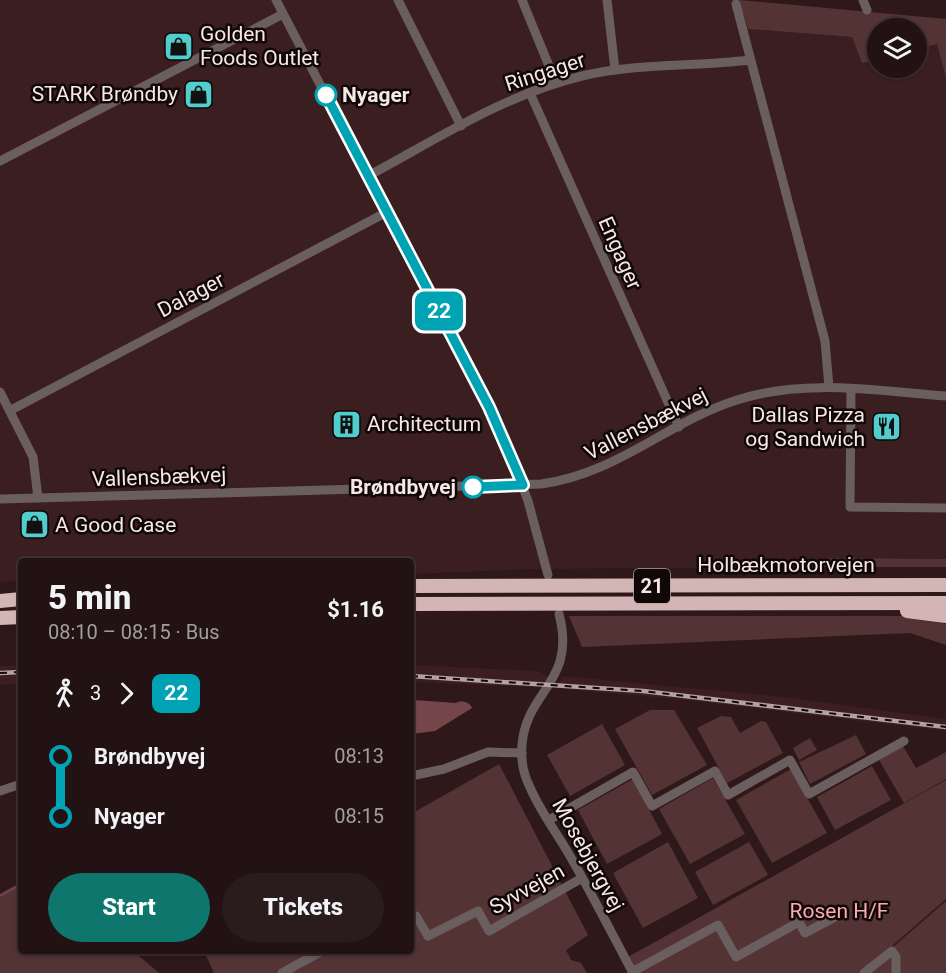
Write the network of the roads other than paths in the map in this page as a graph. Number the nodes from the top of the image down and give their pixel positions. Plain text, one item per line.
1 (276, 0) edge
2 (398, 0) edge
3 (522, 0) edge
4 (607, 0) edge
5 (863, 0) edge
6 (736, 4) dead end
7 (867, 10) dead end
8 (283, 14) junction
9 (750, 60) junction
10 (615, 70) junction
11 (556, 83) junction
12 (530, 93) junction
13 (461, 126) junction
14 (0, 161) edge
15 (368, 176) junction
16 (387, 212) junction
17 (829, 387) junction
18 (850, 389) junction
19 (0, 392) edge
20 (946, 396) edge
21 (11, 410) junction
22 (679, 427) junction
23 (523, 485) junction
24 (38, 498) junction
25 (0, 499) edge
26 (946, 508) edge
27 (548, 575) dead end
28 (946, 579) edge
29 (894, 585) junction
30 (946, 585) edge
31 (414, 586) edge
32 (18, 599) edge
33 (0, 601) edge
34 (822, 603) junction
35 (946, 603) edge
36 (414, 604) edge
37 (559, 614) dead end
38 (946, 616) edge
39 (18, 617) edge
40 (0, 618) edge
41 (904, 741) dead end
42 (522, 753) junction
43 (414, 775) edge
44 (18, 785) edge
45 (0, 791) edge
46 (549, 820) junction
47 (582, 878) junction
48 (837, 916) dead end
49 (414, 917) edge
50 (317, 954) edge
51 (282, 973) edge
52 (632, 973) edge
53 (864, 973) edge
54 (896, 973) edge

1 - 8 street
2 - 13 street
3 - 11 street
4 - 10 street
5 - 7 street
6 - 9 street
8 - 14 street
8 - 15 street
9 - 10 street, Ringager
9 - 17 street
10 - 11 street, Ringager
11 - 12 street, Ringager
12 - 13 street, Ringager
12 - 22 street, Engager
13 - 15 street, Ringager
15 - 16 street
16 - 21 street, Dalager
16 - 23 street
17 - 18 street, Vallensbækvej
17 - 22 street, Vallensbækvej
18 - 20 street, Vallensbækvej
18 - 26 street
19 - 21 street
21 - 24 street
22 - 23 street, Vallensbækvej
23 - 24 street, Vallensbækvej
23 - 27 street
24 - 25 street, Vallensbækvej
28 - 29 highway
29 - 30 highway, Holbækmotorvejen / 21
29 - 31 highway, Holbækmotorvejen / 21
32 - 33 highway
34 - 35 highway, Holbækmotorvejen / 21
34 - 36 highway, Holbækmotorvejen / 21
34 - 38 highway
37 - 42 street
39 - 40 highway
41 - 46 street
42 - 43 street
42 - 46 street, Mosebjergvej
44 - 45 street
46 - 47 street, Mosebjergvej
47 - 49 street, Syvvejen
47 - 52 street, Mosebjergvej
48 - 52 street, Mosebjergvej
50 - 51 street
53 - 54 street

